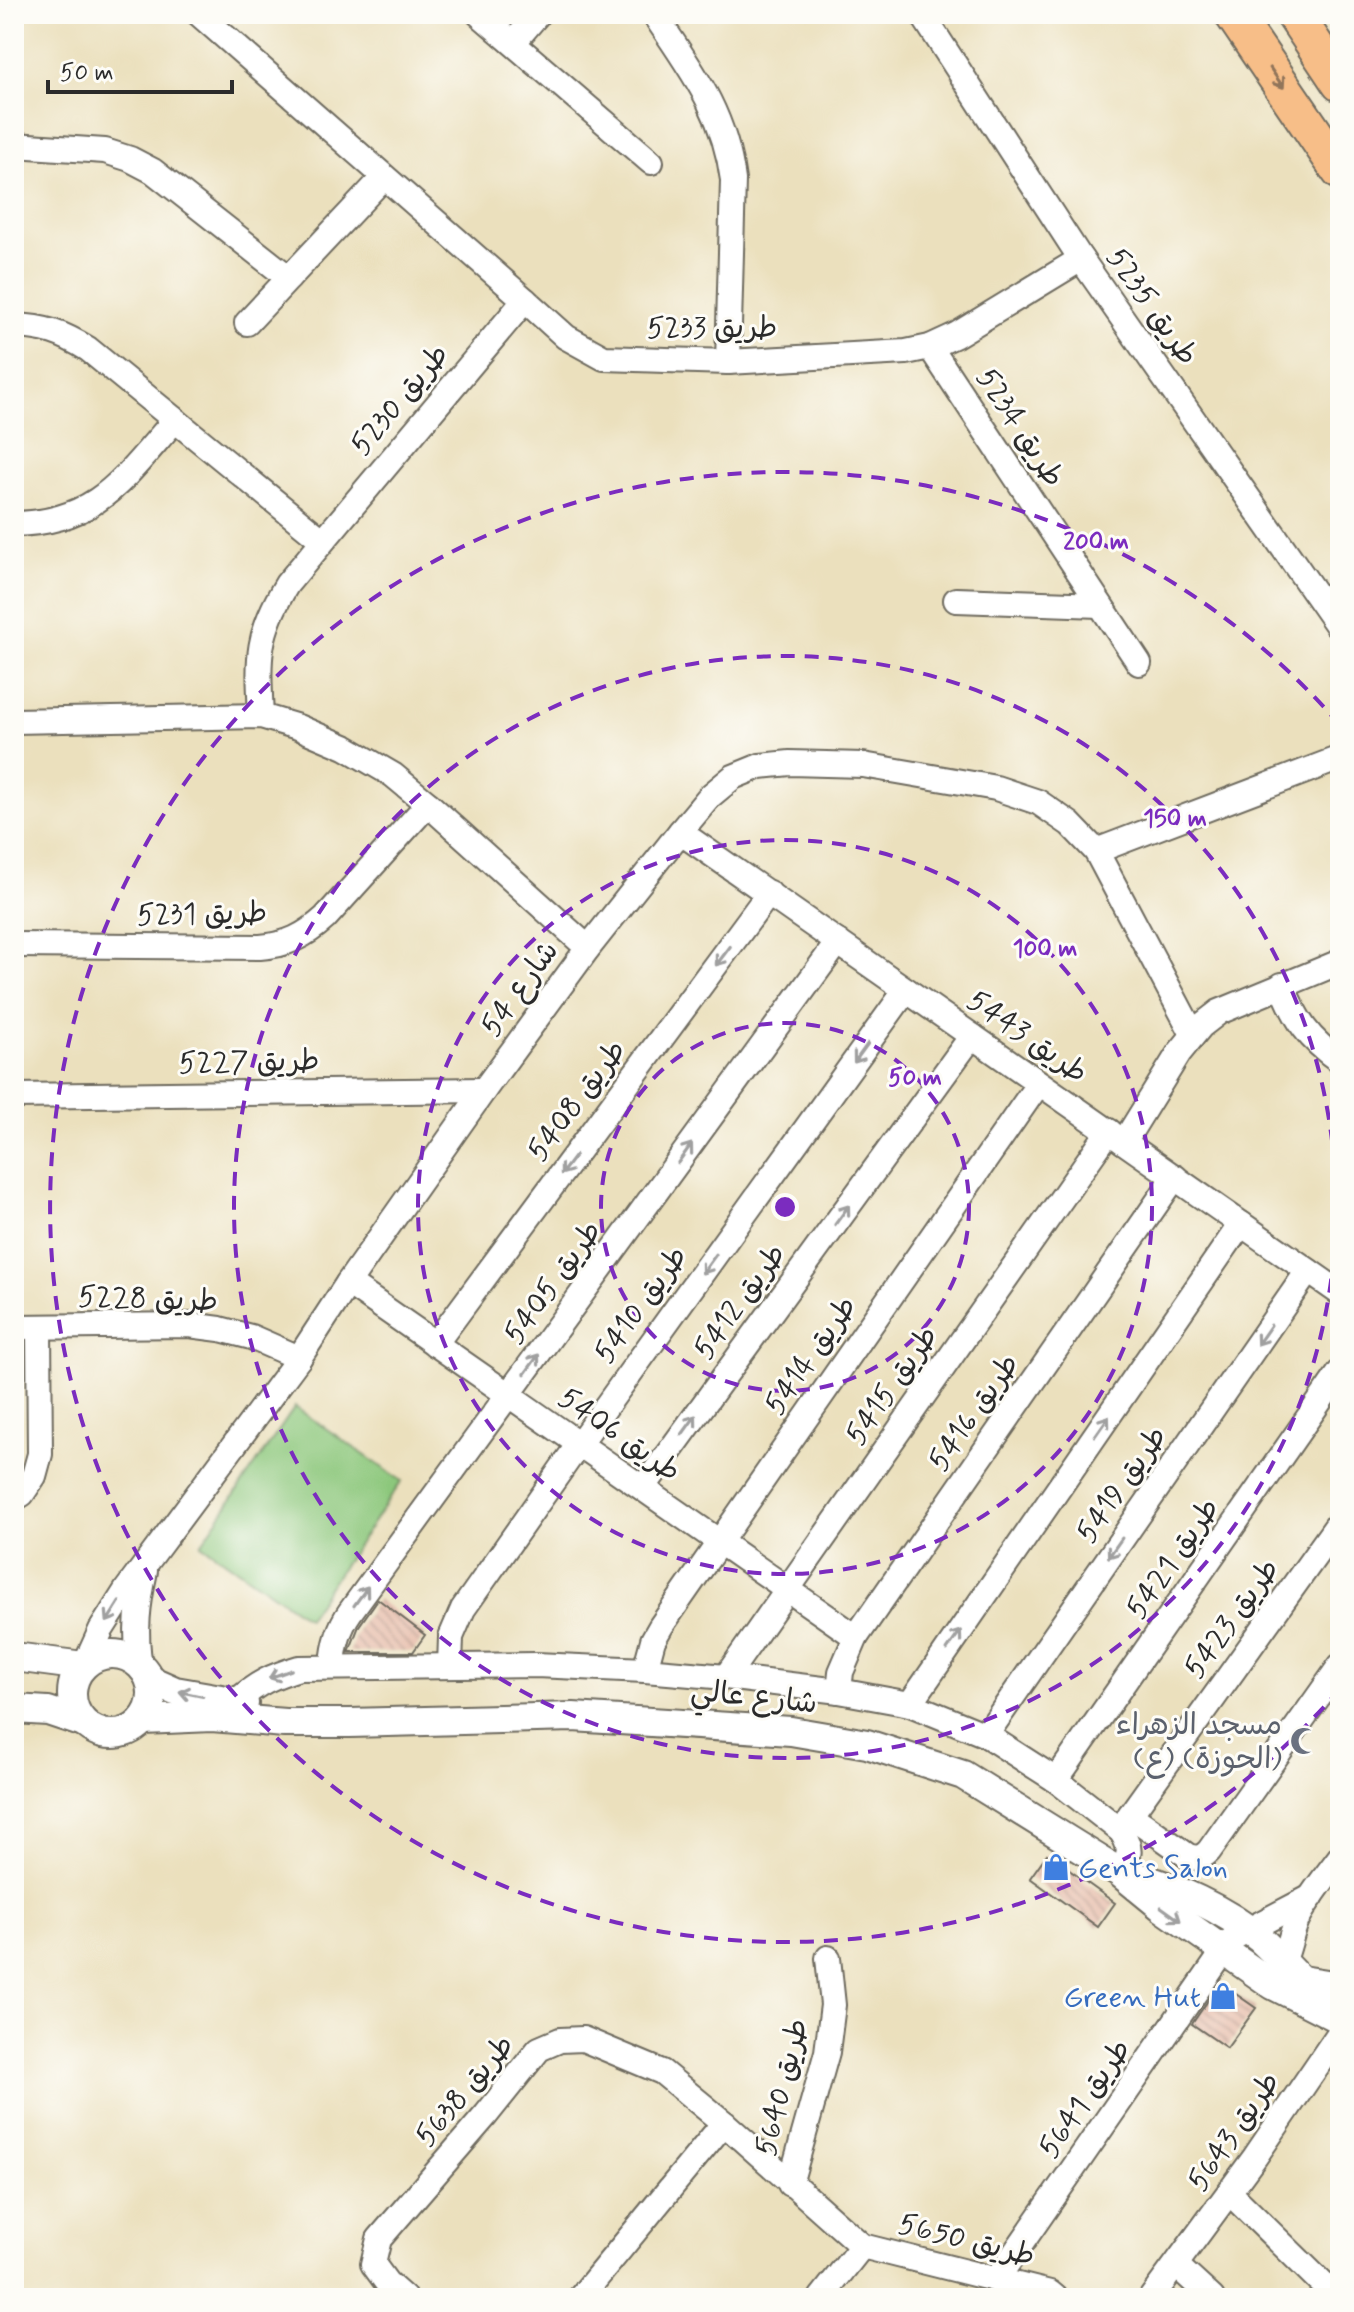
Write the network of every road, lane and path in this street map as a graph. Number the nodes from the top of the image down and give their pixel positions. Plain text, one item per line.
1 (199, 14) edge
2 (479, 14) edge
3 (538, 14) edge
4 (654, 14) edge
5 (922, 14) edge
6 (1233, 14) edge
7 (1294, 14) edge
8 (514, 42) junction
9 (1340, 83) edge
10 (14, 145) edge
11 (651, 162) dead end
12 (1340, 171) edge
13 (384, 177) junction
14 (1081, 259) junction
15 (289, 278) junction
16 (525, 300) junction
17 (247, 323) dead end
18 (14, 326) edge
19 (930, 347) junction
20 (728, 362) junction
21 (175, 420) junction
22 (14, 524) edge
23 (322, 540) junction
24 (956, 600) dead end
25 (1100, 605) junction
26 (1340, 629) edge
27 (1139, 663) dead end
28 (261, 716) junction
29 (14, 721) edge
30 (1340, 758) edge
31 (428, 804) junction
32 (680, 832) junction
33 (1096, 851) junction
34 (769, 893) junction
35 (838, 942) junction
36 (14, 945) edge
37 (588, 948) junction
38 (1340, 962) edge
39 (1282, 985) junction
40 (906, 990) junction
41 (1193, 1034) junction
42 (972, 1036) junction
43 (1340, 1061) edge
44 (1039, 1083) junction
45 (484, 1090) junction
46 (14, 1096) edge
47 (1116, 1136) junction
48 (1175, 1177) junction
49 (1241, 1224) junction
50 (1308, 1271) junction
51 (348, 1283) junction
52 (1338, 1287) edge
53 (14, 1327) edge
54 (39, 1327) junction
55 (435, 1344) junction
56 (299, 1358) junction
57 (1340, 1372) edge
58 (509, 1396) junction
59 (579, 1444) junction
60 (643, 1488) junction
61 (14, 1499) edge
62 (1340, 1521) edge
63 (719, 1541) junction
64 (147, 1564) junction
65 (786, 1589) junction
66 (856, 1637) junction
67 (14, 1658) edge
68 (85, 1665) junction
69 (333, 1666) junction
70 (450, 1666) junction
71 (1340, 1666) edge
72 (645, 1670) junction
73 (145, 1672) junction
74 (726, 1677) junction
75 (839, 1691) junction
76 (236, 1702) junction
77 (910, 1704) junction
78 (14, 1709) edge
79 (143, 1720) junction
80 (84, 1723) junction
81 (350, 1723) junction
82 (986, 1735) junction
83 (1056, 1780) junction
84 (1126, 1823) junction
85 (1340, 1857) edge
86 (1119, 1872) junction
87 (1311, 1897) junction
88 (1247, 1929) junction
89 (1225, 1952) junction
90 (828, 1958) dead end
91 (1282, 1973) junction
92 (1340, 1984) edge
93 (1340, 2017) edge
94 (1340, 2032) edge
95 (724, 2123) junction
96 (790, 2184) junction
97 (1230, 2193) junction
98 (862, 2246) junction
99 (1177, 2266) junction
100 (996, 2280) junction
101 (404, 2298) edge
102 (580, 2298) edge
103 (821, 2298) edge
104 (1056, 2298) edge
105 (1151, 2298) edge
106 (1212, 2298) edge
107 (1337, 2298) edge

1 - 13 street, طريق 5233
2 - 8 street
3 - 8 street
4 - 20 street
5 - 14 street, طريق 5235
6 -> 12 main road
7 - 9 main road
8 - 11 street
10 - 15 street
13 - 15 street
13 - 16 street, طريق 5233
14 - 19 street, طريق 5233
14 - 26 street, طريق 5235
15 - 17 street
16 - 20 street, طريق 5233
16 - 23 street, طريق 5230
18 - 21 street
19 - 20 street, طريق 5233
19 - 25 street, طريق 5234
21 - 22 street
21 - 23 street
23 - 28 street, طريق 5230
24 - 25 street
25 - 27 street, طريق 5234
28 - 29 street
28 - 31 street
30 - 33 street
31 - 36 street, طريق 5231
31 - 37 street
32 - 33 street, شارع 54
32 - 34 street, طريق 5443
32 - 37 street, شارع 54
33 - 41 street
34 - 35 street, طريق 5443
34 -> 55 street, طريق 5408
35 - 40 street, طريق 5443
58 -> 35 street, طريق 5405
37 - 45 street, شارع 54
38 - 39 street, طريق 5415
39 - 41 street, طريق 5415
39 - 43 street
40 - 42 street, طريق 5443
40 -> 59 street, طريق 5410
41 - 47 street, طريق 5415
42 - 44 street, طريق 5443
60 -> 42 street, طريق 5412
44 - 47 street, طريق 5443
44 - 63 street, طريق 5414
45 - 46 street, طريق 5227
45 - 51 street, شارع 54
47 - 48 street, طريق 5443
47 - 65 street, طريق 5415
48 - 49 street, طريق 5443
48 - 66 street, طريق 5416
49 - 50 street, طريق 5443
77 -> 49 street
50 - 52 street, طريق 5443
50 -> 82 street, طريق 5419
51 - 55 street, طريق 5406
51 - 56 street, شارع 54
53 - 54 street, طريق 5228
54 - 56 street, طريق 5228
54 - 61 street, طريق 5228
55 - 58 street, طريق 5406
56 - 64 street, شارع 54
57 - 83 street, طريق 5421
58 - 59 street, طريق 5406
69 -> 58 street, طريق 5405
59 - 60 street, طريق 5406
59 - 70 street, طريق 5410
60 - 63 street, طريق 5406
62 - 84 street, طريق 5423
63 - 65 street, طريق 5406
63 - 72 street, طريق 5414
64 -> 68 street, شارع 54
64 - 73 street, شارع 54
65 - 66 street, طريق 5406
65 - 74 street, طريق 5415
66 - 75 street, طريق 5416
67 - 68 street
68 - 73 street
68 - 80 street
69 - 70 street
69 -> 76 street
70 - 72 street
71 - 84 street
72 - 74 street
76 -> 73 street, شارع عالي
73 - 79 street
74 - 75 street
75 - 77 street
76 - 81 street, شارع عالي
77 - 82 street
78 - 80 street
79 - 80 street
79 - 81 street, شارع عالي
81 - 86 street, شارع عالي
82 - 83 street
83 - 84 street
84 - 86 street
85 - 87 street
86 - 88 street, شارع عالي
86 -> 89 street, شارع عالي
87 - 88 street, طريق 5641
87 - 91 street
88 - 89 street, طريق 5641
88 - 91 street, شارع عالي
89 - 91 street, شارع عالي
89 - 100 street, طريق 5641
90 - 96 street, طريق 5640
91 - 92 street
91 - 93 street, شارع عالي
94 - 97 street, طريق 5643
95 - 96 street, طريق 5638
95 - 101 street, طريق 5638
95 - 102 street
96 - 98 street, طريق 5638
97 - 99 street, طريق 5643
97 - 107 street
98 - 100 street, طريق 5650
98 - 103 street
99 - 105 street, طريق 5643
99 - 106 street
100 - 104 street, طريق 5650

